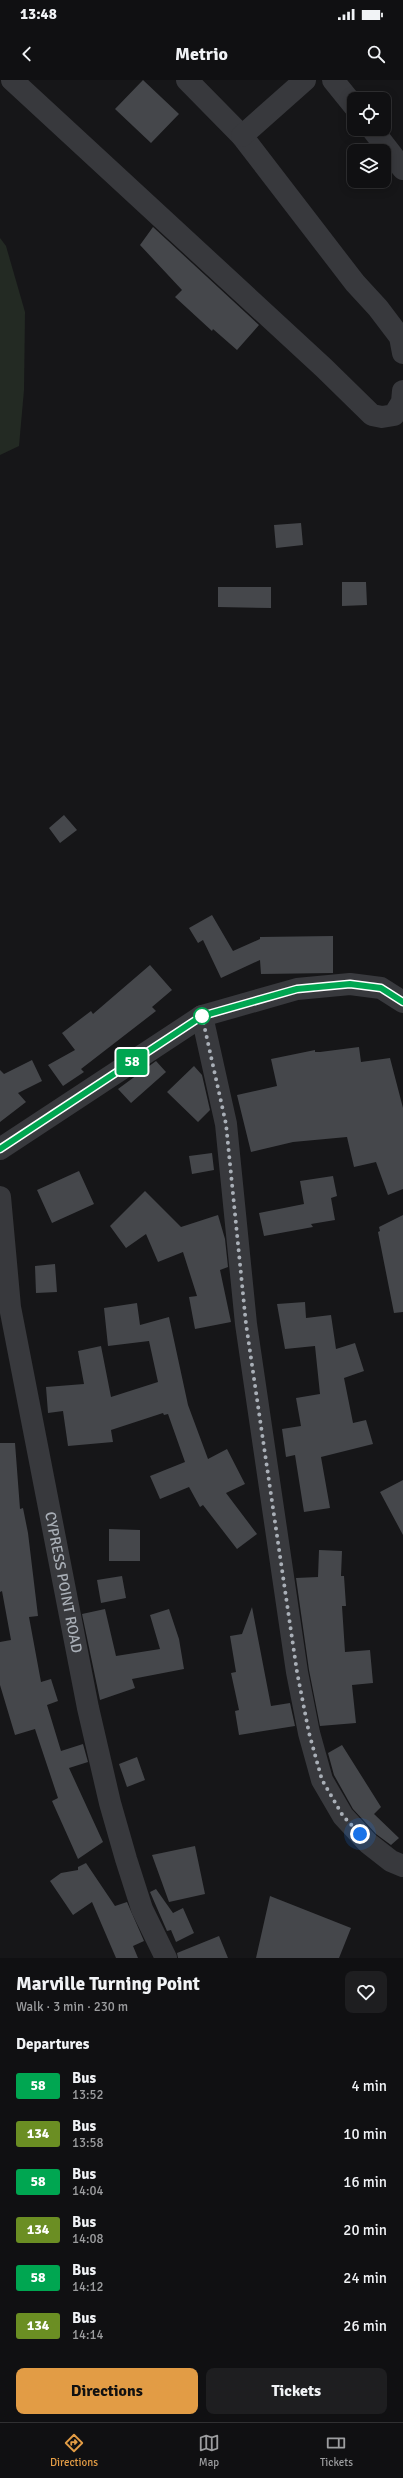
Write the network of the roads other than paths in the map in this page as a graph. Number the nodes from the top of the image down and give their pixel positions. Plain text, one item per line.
1 (12, 80) edge
2 (187, 80) edge
3 (305, 80) edge
4 (333, 80) edge
5 (347, 97) edge
6 (242, 136) junction
7 (377, 136) edge
8 (403, 169) edge
9 (403, 353) edge
10 (403, 391) edge
11 (403, 1002) edge
12 (202, 1016) junction
13 (0, 1149) edge
14 (0, 1197) edge
15 (403, 1866) edge
16 (166, 1958) edge

1 - 10 street
2 - 6 street
3 - 6 street
4 - 5 street
6 - 9 street
7 - 8 street
11 - 12 street
12 - 13 street
12 - 15 street
14 - 16 street, CYPRESS POINT ROAD

